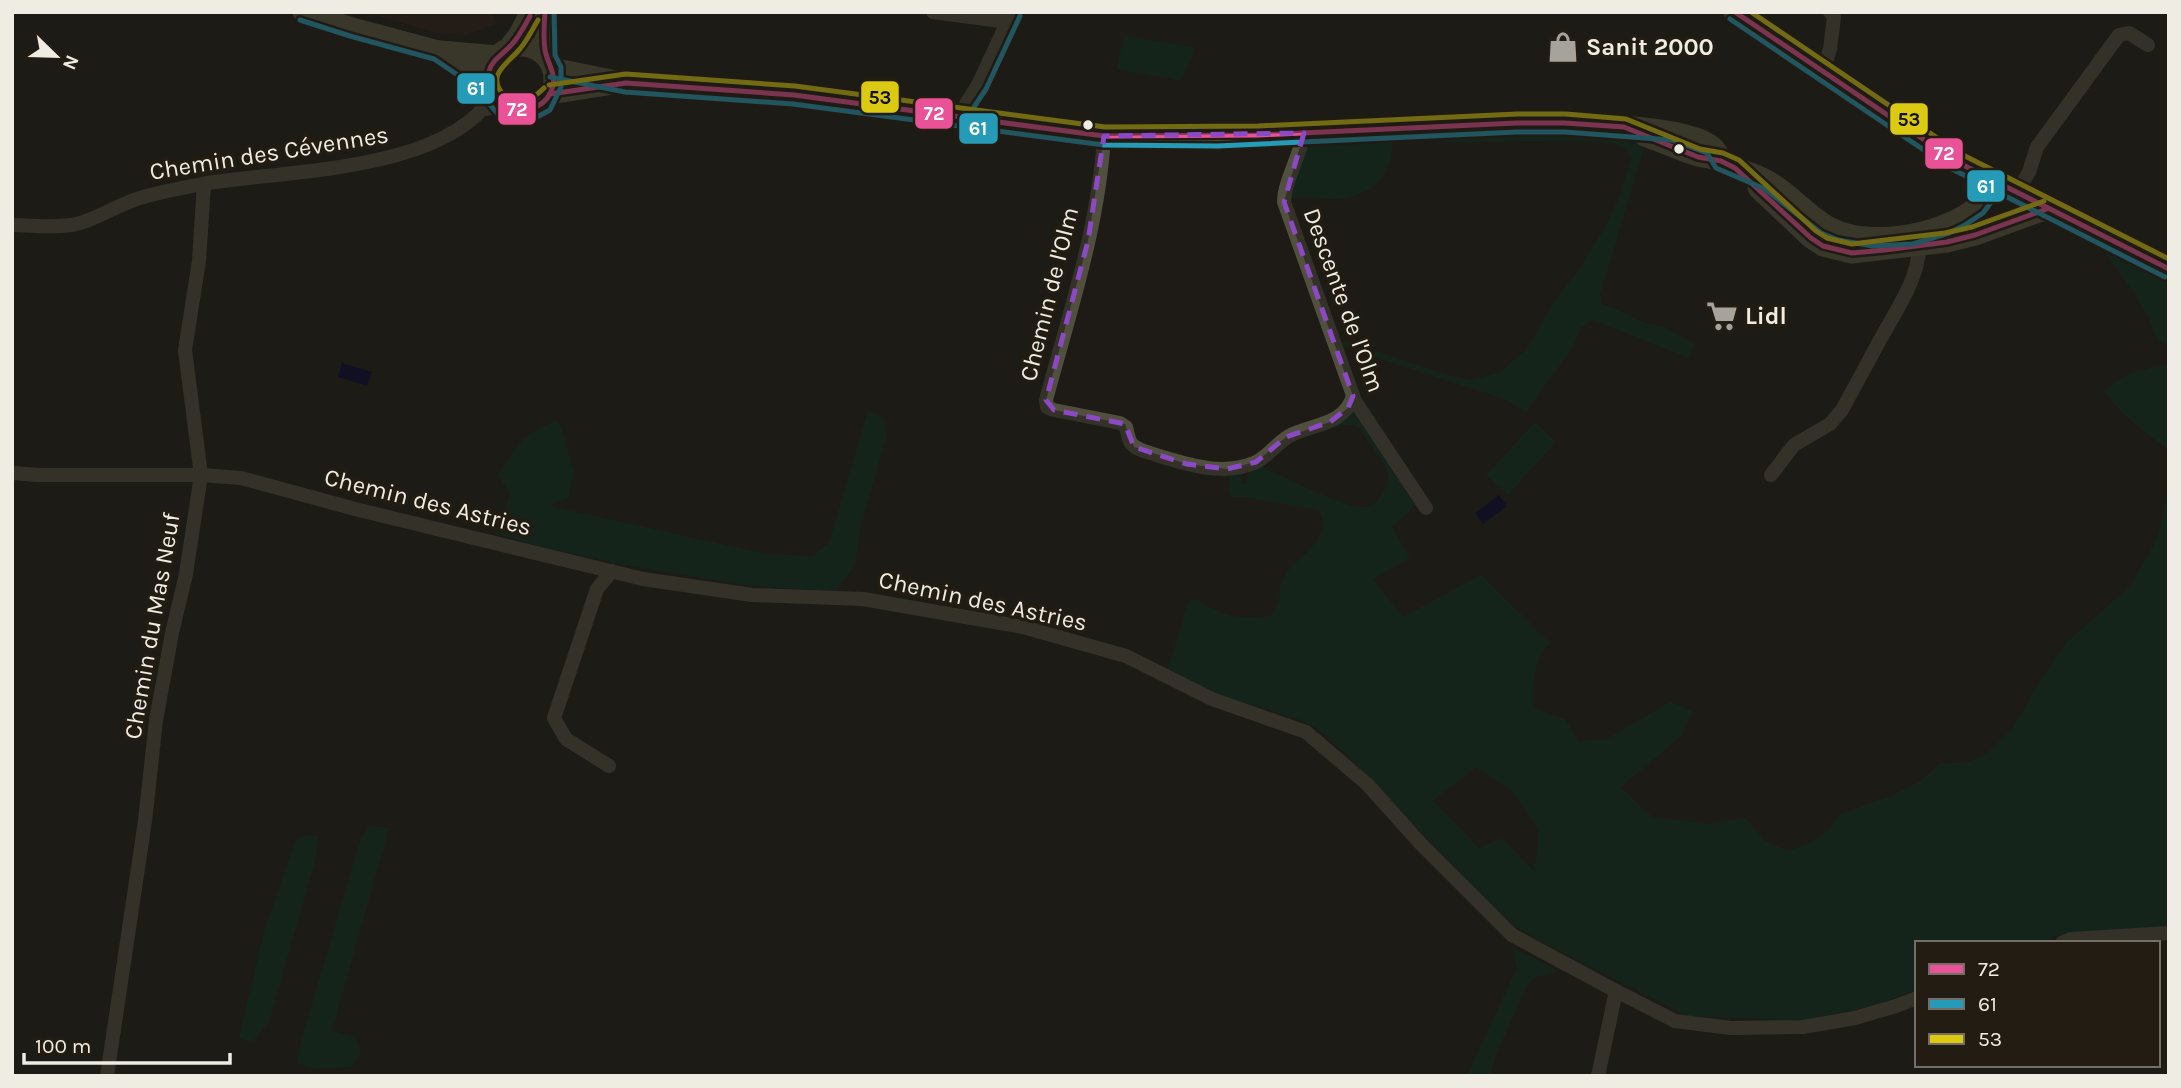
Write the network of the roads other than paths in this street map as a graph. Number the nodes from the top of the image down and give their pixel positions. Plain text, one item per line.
1 (303, 12) edge
2 (531, 12) edge
3 (545, 12) edge
4 (933, 12) edge
5 (1735, 12) edge
6 (1834, 14) edge
7 (1010, 17) edge
8 (2148, 45) dead end
9 (438, 51) junction
10 (503, 52) junction
11 (549, 63) junction
12 (1823, 71) junction
13 (626, 83) junction
14 (551, 94) junction
15 (492, 100) junction
16 (964, 116) junction
17 (1304, 133) junction
18 (1104, 136) junction
19 (1985, 177) junction
20 (204, 184) junction
21 (2017, 192) junction
22 (2047, 209) junction
23 (12, 225) edge
24 (1919, 240) junction
25 (2169, 269) edge
26 (1353, 396) junction
27 (12, 473) edge
28 (201, 475) junction
29 (1771, 475) dead end
30 (1426, 508) dead end
31 (612, 571) junction
32 (609, 766) dead end
33 (2169, 933) edge
34 (2066, 941) edge
35 (1616, 991) junction
36 (1915, 999) edge
37 (107, 1076) edge
38 (1598, 1076) edge

1 - 9 street
2 - 10 street
3 - 11 street
4 - 7 street
5 - 12 main road
6 - 12 street
7 - 16 street
8 - 21 street
9 - 10 street
9 - 15 street
10 - 11 street
10 - 15 street
11 - 13 street
11 - 14 street
12 - 19 main road
13 - 14 street
13 - 16 street
14 - 15 street
15 - 20 street, Chemin des Cévennes
16 - 18 street
17 - 18 street
17 - 24 street
17 - 26 street, Descente de l'Olm
18 - 26 street, Chemin de l'Olm
19 - 21 main road
19 - 24 street
20 - 23 street, Chemin des Cévennes
20 - 28 street, Chemin du Mas Neuf
21 - 22 main road
22 - 24 street
22 - 25 main road
24 - 29 street
26 - 30 street, Descente de l'Olm
27 - 28 street, Chemin des Astries
28 - 31 street, Chemin des Astries
28 - 37 street, Chemin du Mas Neuf
31 - 32 street
31 - 35 street, Chemin des Astries
33 - 34 street
35 - 36 street, Chemin des Astries
35 - 38 street

